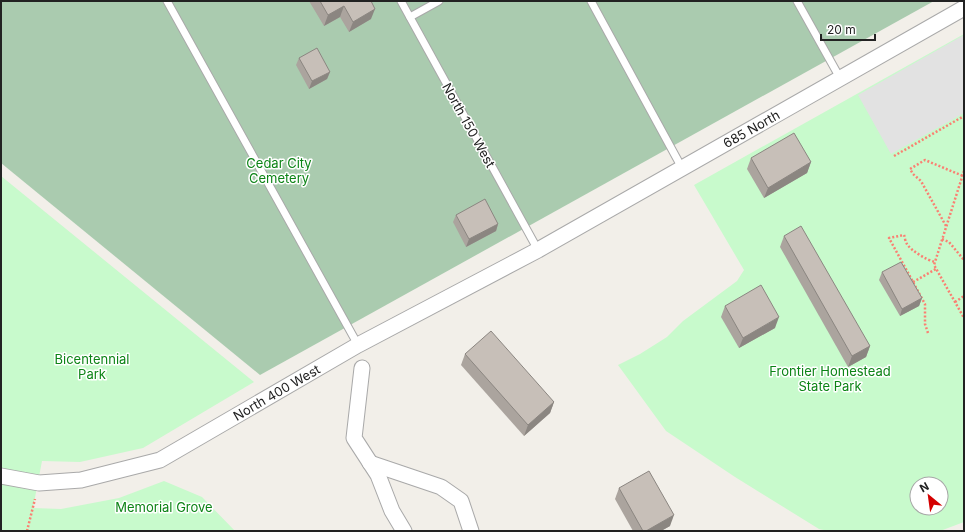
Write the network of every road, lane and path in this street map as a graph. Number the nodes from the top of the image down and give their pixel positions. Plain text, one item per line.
1 (167, 1) edge
2 (401, 1) edge
3 (439, 1) edge
4 (591, 1) edge
5 (797, 1) edge
6 (964, 8) edge
7 (410, 17) junction
8 (840, 78) junction
9 (964, 116) edge
10 (894, 156) dead end
11 (682, 168) junction
12 (964, 171) edge
13 (963, 176) edge
14 (946, 226) junction
15 (942, 239) junction
16 (538, 250) junction
17 (964, 260) edge
18 (935, 262) junction
19 (936, 269) junction
20 (913, 282) junction
21 (964, 296) edge
22 (955, 302) junction
23 (964, 318) edge
24 (928, 333) dead end
25 (358, 345) junction
26 (362, 368) dead end
27 (370, 463) junction
28 (1, 476) edge
29 (39, 483) junction
30 (27, 531) edge
31 (404, 531) edge
32 (471, 531) edge

1 - 25 lane
2 - 7 lane, North 150 West
3 - 7 lane
4 - 11 lane
5 - 8 lane
6 - 8 street, 685 North
7 - 16 lane, North 150 West
8 - 11 street, 685 North
9 - 10 path
11 - 16 street, 685 North
12 - 13 path
13 - 14 path
13 - 14 path
14 - 15 path
15 - 17 path
15 - 18 path
16 - 25 street, North 400 West
18 - 19 path
18 - 20 path
19 - 20 path
19 - 22 path
20 - 24 path
21 - 22 path
22 - 23 path
25 - 29 street, North 400 West
26 - 27 street
27 - 31 street
27 - 32 street
28 - 29 street, North 400 West
29 - 30 path

